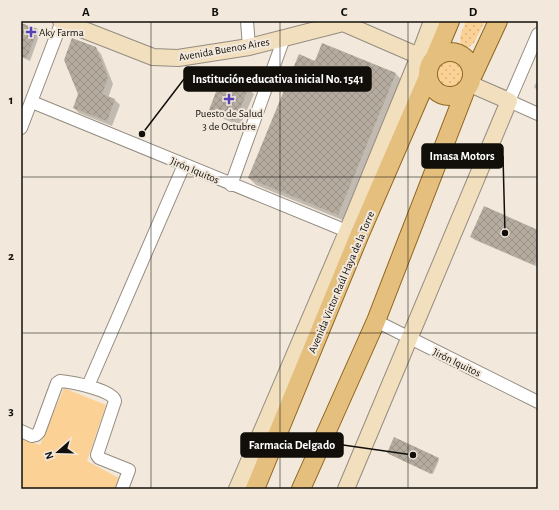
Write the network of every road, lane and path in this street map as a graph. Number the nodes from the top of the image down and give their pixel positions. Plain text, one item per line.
1 (62, 21) edge
2 (247, 21) edge
3 (432, 21) edge
4 (450, 21) edge
5 (498, 21) edge
6 (343, 22) edge
7 (538, 34) edge
8 (284, 38) junction
9 (249, 48) junction
10 (428, 64) junction
11 (469, 83) junction
12 (509, 100) junction
13 (32, 102) junction
14 (538, 114) edge
15 (21, 128) edge
16 (184, 164) junction
17 (231, 185) junction
18 (353, 234) junction
19 (376, 321) junction
20 (410, 339) junction
21 (88, 386) junction
22 (538, 402) edge
23 (21, 431) edge
24 (122, 489) edge
25 (237, 489) edge
26 (255, 489) edge
27 (301, 489) edge
28 (346, 489) edge

1 - 9 street, Avenida Buenos Aires
1 - 13 street
2 - 9 street
3 - 10 street
4 - 10 main road, Avenida Victor Raúl Haya de la Torre
5 - 11 main road
6 - 8 street, Avenida Buenos Aires
6 - 10 street, Avenida Buenos Aires
7 - 12 street
8 - 9 street, Avenida Buenos Aires
8 - 17 street
10 - 11 main road
10 - 11 main road
10 - 18 main road, Avenida Victor Raúl Haya de la Torre
11 - 12 street
11 - 19 main road
12 - 14 street
12 - 20 street
13 - 15 street
13 - 16 street, Jirón Iquitos
16 - 17 street, Jirón Iquitos
16 - 21 street
17 - 18 street, Jirón Iquitos
18 - 25 street
18 - 26 main road, Avenida Victor Raúl Haya de la Torre
19 - 20 street, Jirón Iquitos
19 - 27 main road
20 - 22 street, Jirón Iquitos
20 - 28 street
21 - 23 street
21 - 24 street

